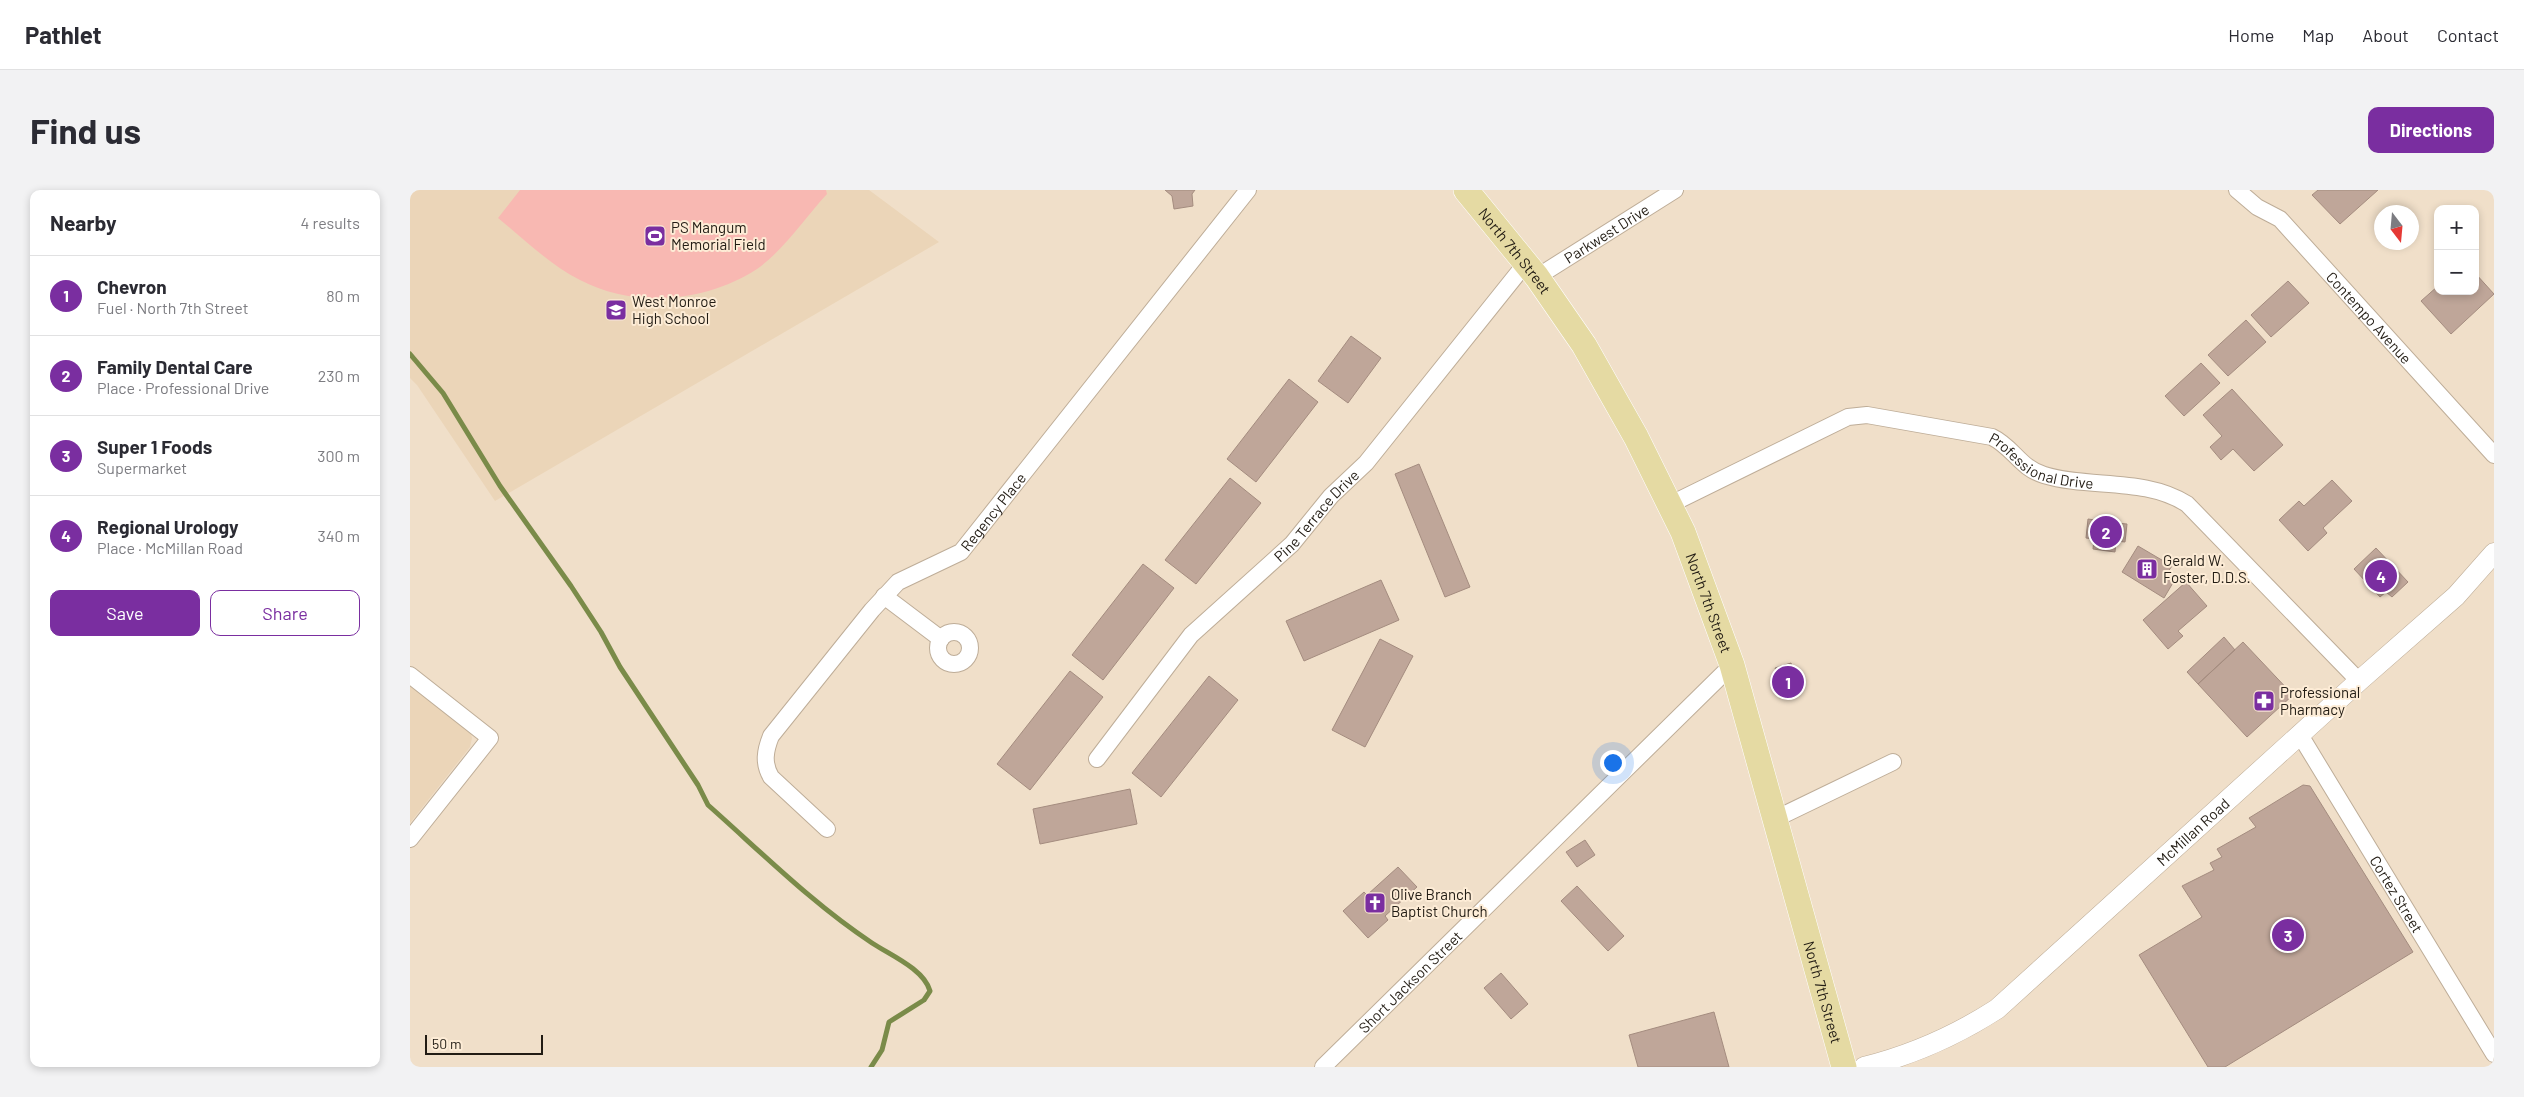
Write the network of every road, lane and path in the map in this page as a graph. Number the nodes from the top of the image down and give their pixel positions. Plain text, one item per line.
1 (1248, 190) edge
2 (1466, 190) edge
3 (1675, 190) edge
4 (2237, 190) edge
5 (1532, 270) junction
6 (2494, 455) edge
7 (1670, 504) junction
8 (2492, 561) edge
9 (884, 596) junction
10 (941, 639) dead end
11 (1732, 665) junction
12 (410, 675) edge
13 (2358, 681) junction
14 (2300, 735) junction
15 (1097, 759) dead end
16 (1893, 762) dead end
17 (1776, 819) junction
18 (827, 829) dead end
19 (410, 839) edge
20 (2494, 1054) edge
21 (1323, 1067) edge
22 (1844, 1067) edge
23 (1864, 1067) edge

1 - 9 street, Regency Place
2 - 5 main road, North 7th Street
3 - 5 street, Parkwest Drive
4 - 6 street, Contempo Avenue
5 - 7 main road, North 7th Street
5 - 15 street, Pine Terrace Drive
7 - 11 main road, North 7th Street
7 - 13 street, Professional Drive
8 - 13 street, McMillan Road
9 - 10 street
9 - 18 street, Regency Place
11 - 17 main road, North 7th Street
11 - 21 street, Short Jackson Street
12 - 19 street
13 - 14 street, McMillan Road
14 - 20 street, Cortez Street
14 - 23 street, McMillan Road
16 - 17 street
17 - 22 main road, North 7th Street

